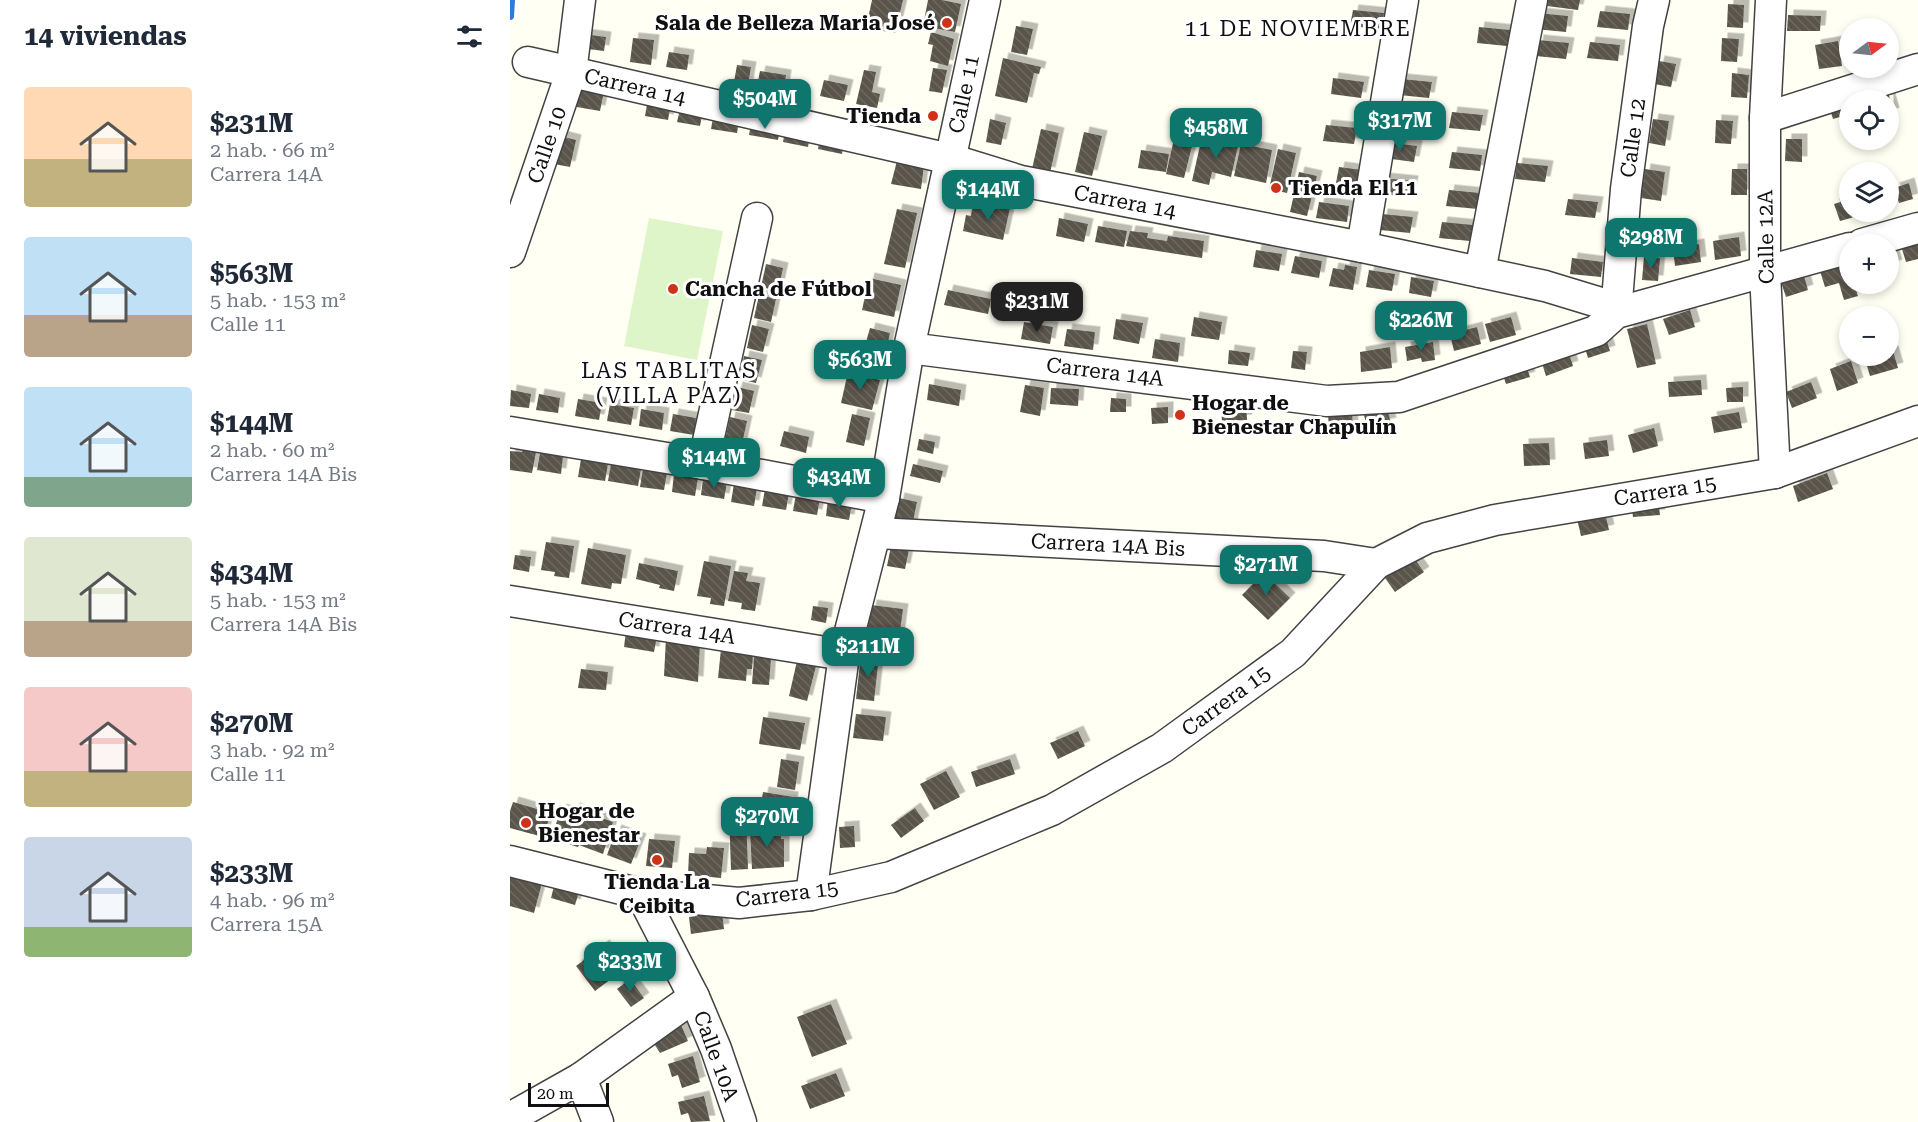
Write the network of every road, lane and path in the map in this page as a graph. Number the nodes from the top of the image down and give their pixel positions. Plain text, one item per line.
1 (580, 0) edge
2 (985, 0) edge
3 (1403, 0) edge
4 (1532, 0) edge
5 (1654, 0) edge
6 (1771, 0) edge
7 (528, 62) dead end
8 (1918, 69) edge
9 (571, 73) junction
10 (1765, 118) junction
11 (950, 159) junction
12 (757, 218) dead end
13 (1918, 228) edge
14 (1897, 234) edge
15 (1362, 247) junction
16 (1839, 251) edge
17 (510, 252) edge
18 (1480, 272) junction
19 (1765, 273) junction
20 (1616, 313) junction
21 (909, 348) junction
22 (1918, 421) edge
23 (510, 432) edge
24 (703, 464) junction
25 (1775, 473) junction
26 (884, 498) junction
27 (876, 533) junction
28 (1376, 564) junction
29 (510, 601) edge
30 (844, 655) junction
31 (510, 861) edge
32 (641, 894) junction
33 (811, 895) junction
34 (694, 997) junction
35 (581, 1078) junction
36 (510, 1118) edge
37 (598, 1122) edge
38 (741, 1122) edge

1 - 9 street, Calle 10
2 - 11 street, Calle 11
3 - 15 street
4 - 18 street
5 - 20 street, Calle 12
6 - 10 street, Calle 12A
7 - 9 street, Carrera 14
8 - 10 street
9 - 11 street, Carrera 14
9 - 17 street, Calle 10
10 - 19 street, Calle 12A
11 - 15 street, Carrera 14
11 - 21 street, Calle 11
12 - 24 street
13 - 14 street
15 - 18 street, Carrera 14
16 - 19 street, Carrera 14A
18 - 20 street, Carrera 14
19 - 20 street, Carrera 14A
19 - 25 street, Calle 12A
20 - 21 street, Carrera 14A
21 - 26 street, Calle 11
22 - 25 street, Carrera 15
23 - 24 street
24 - 26 street
25 - 28 street, Carrera 15
26 - 27 street, Calle 11
27 - 28 street, Carrera 14A Bis
27 - 30 street, Calle 11
28 - 33 street, Carrera 15
29 - 30 street, Carrera 14A
30 - 33 street, Calle 11
31 - 32 street, Carrera 15
32 - 33 street, Carrera 15
32 - 34 street, Calle 10A
34 - 35 street
34 - 38 street, Calle 10A
35 - 36 street
35 - 37 street

